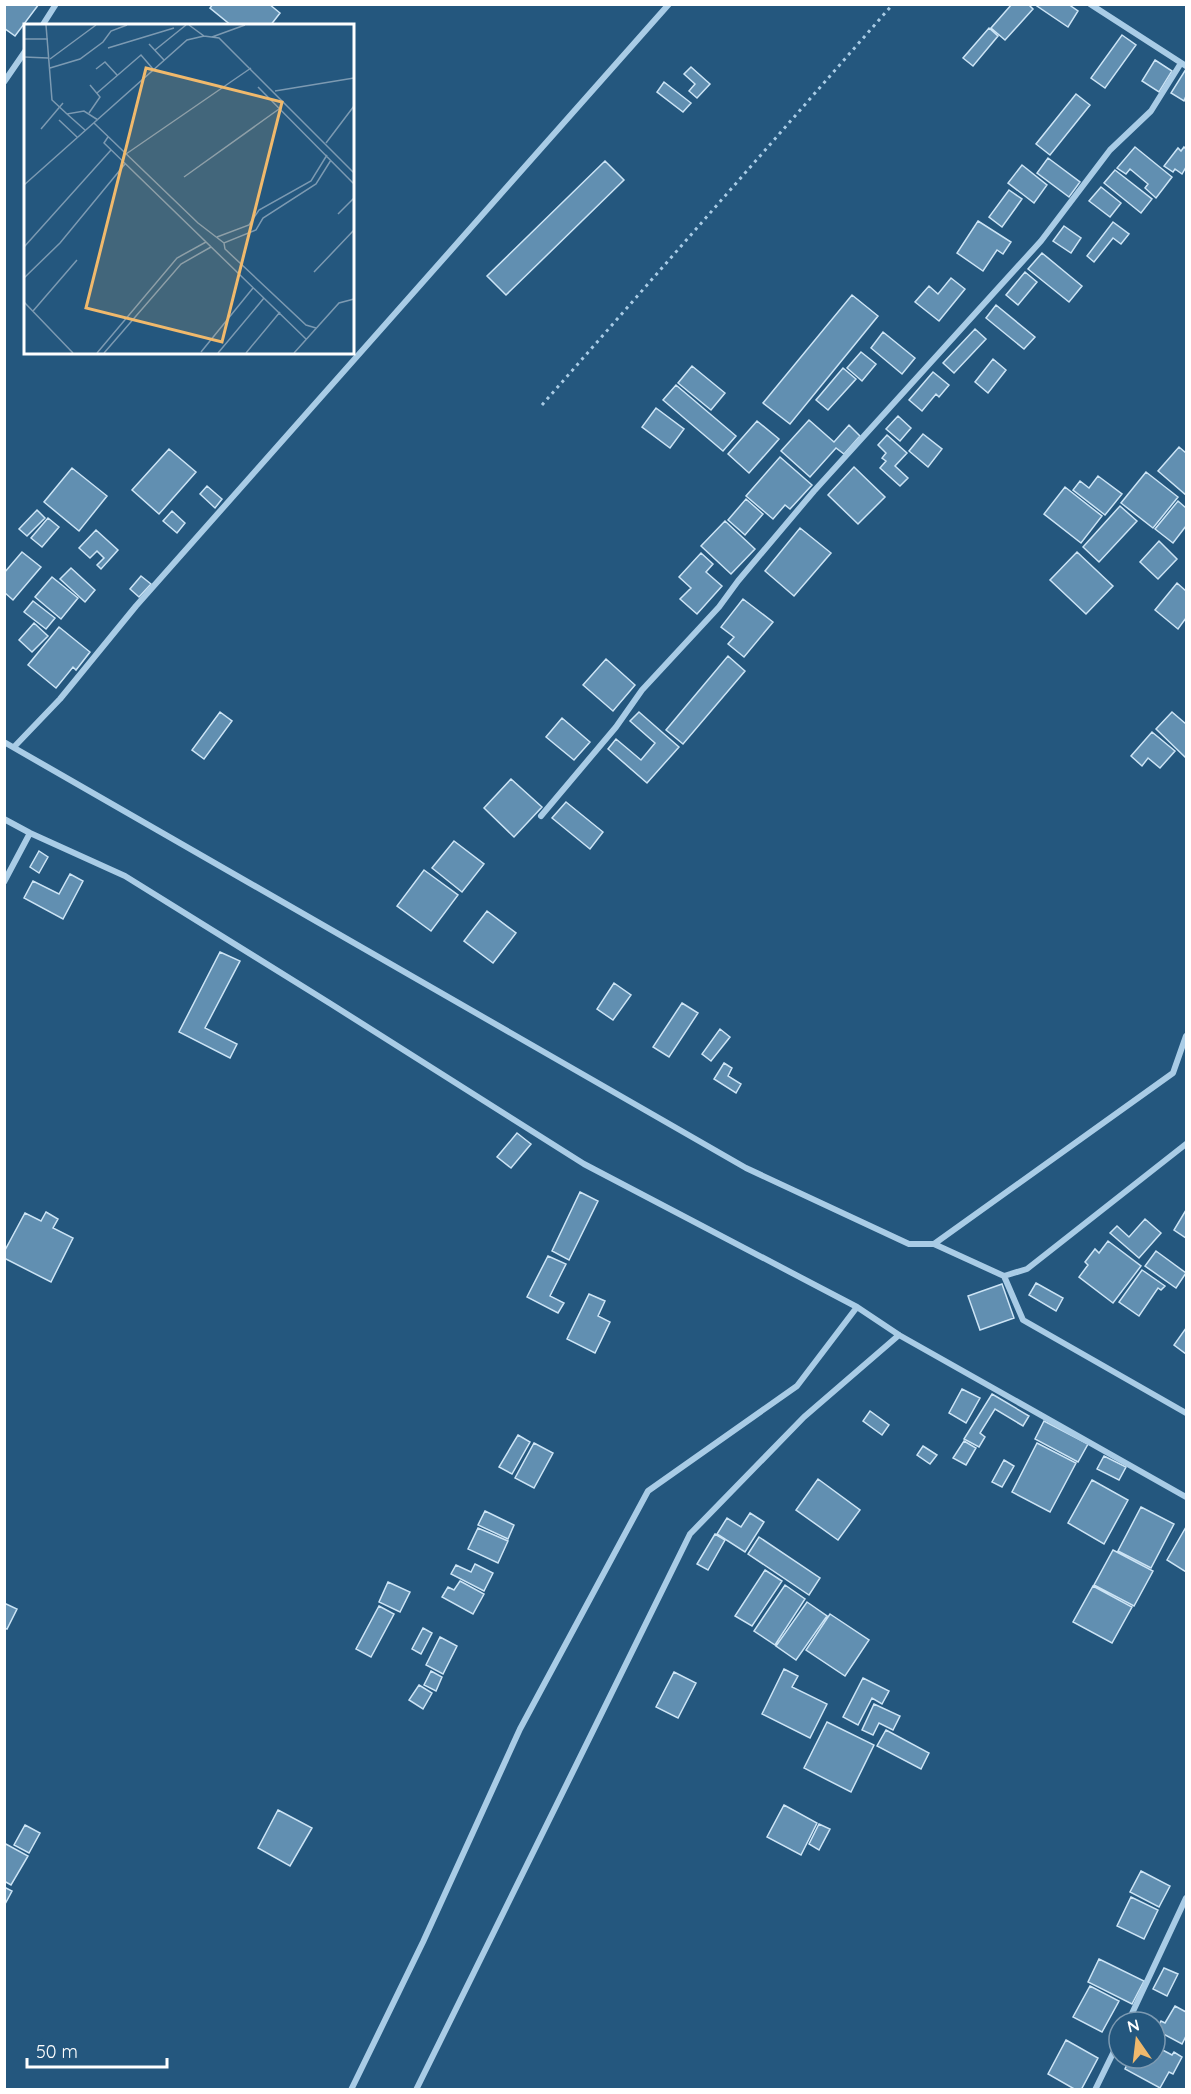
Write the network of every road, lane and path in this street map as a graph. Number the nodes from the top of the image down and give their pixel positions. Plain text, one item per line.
1 (56, 4) edge
2 (669, 4) edge
3 (893, 4) edge
4 (1090, 4) edge
5 (43, 24) edge
6 (24, 53) edge
7 (1184, 64) edge
8 (4, 82) edge
9 (542, 405) dead end
10 (4, 742) edge
11 (14, 747) junction
12 (541, 816) dead end
13 (4, 819) edge
14 (30, 833) junction
15 (4, 882) edge
16 (1186, 1036) edge
17 (1186, 1144) edge
18 (934, 1244) junction
19 (1004, 1276) junction
20 (856, 1307) junction
21 (899, 1335) junction
22 (1186, 1413) edge
23 (1186, 1497) edge
24 (1186, 1898) edge
25 (1134, 2010) edge
26 (1107, 2066) edge
27 (351, 2090) edge
28 (416, 2090) edge
29 (1095, 2090) edge

1 - 5 street
2 - 11 street
3 - 9 path
4 - 7 street
6 - 8 street
7 - 12 street
10 - 11 street
11 - 18 street
13 - 14 street
14 - 15 street
14 - 20 street
16 - 18 street
17 - 19 street
18 - 19 street
19 - 22 street
20 - 21 street
20 - 27 street
21 - 23 street
21 - 28 street
24 - 25 street
26 - 29 street

